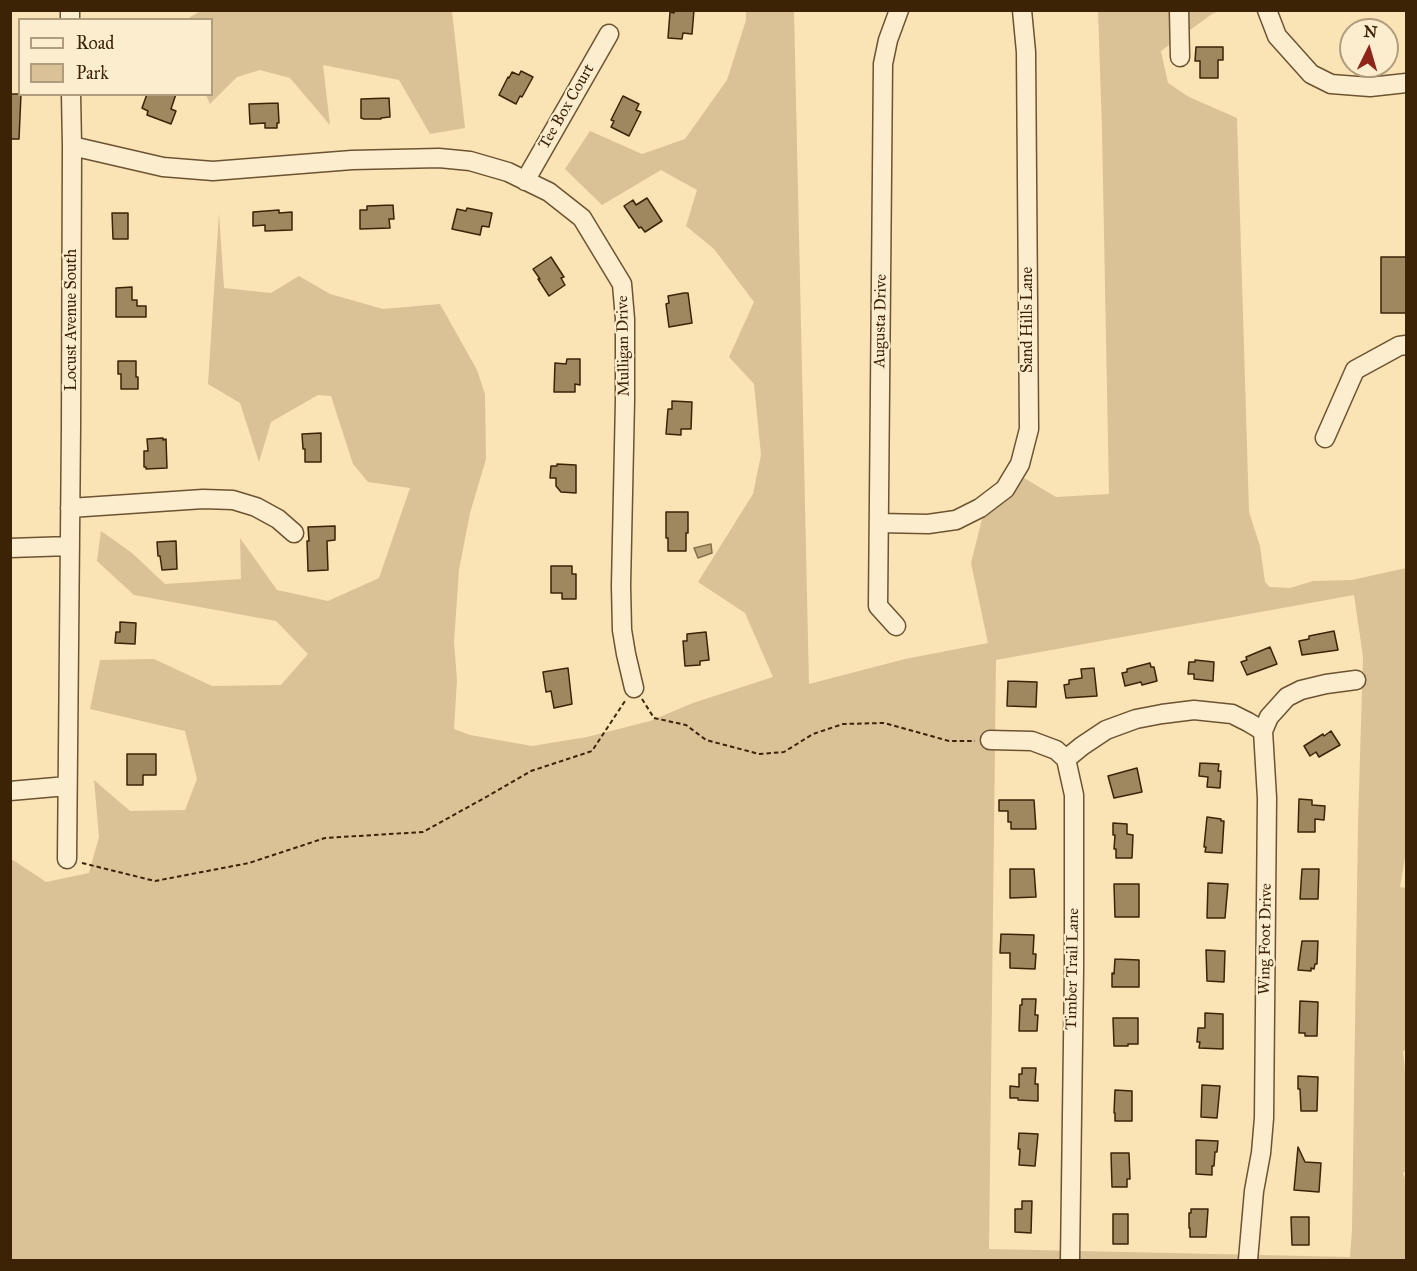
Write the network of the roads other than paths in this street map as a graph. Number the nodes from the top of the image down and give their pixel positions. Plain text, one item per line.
1 (899, 10) edge
2 (1022, 10) edge
3 (1179, 10) edge
4 (1267, 10) edge
5 (609, 34) dead end
6 (1180, 57) dead end
7 (1407, 83) edge
8 (71, 96) edge
9 (72, 146) junction
10 (525, 181) junction
11 (1407, 345) edge
12 (1325, 438) dead end
13 (70, 508) junction
14 (879, 523) junction
15 (294, 533) dead end
16 (70, 546) junction
17 (10, 548) edge
18 (896, 626) dead end
19 (1356, 680) dead end
20 (634, 688) road end
21 (1263, 731) junction
22 (990, 740) road end
23 (1066, 759) junction
24 (67, 786) junction
25 (10, 791) edge
26 (67, 859) road end
27 (1070, 1260) edge
28 (1248, 1260) edge

1 - 14 street, Augusta Drive
2 - 14 street, Sand Hills Lane
3 - 6 street
4 - 7 street
5 - 10 street, Tee Box Court
8 - 9 street, Locust Avenue South
9 - 10 street, Mulligan Drive
9 - 13 street, Locust Avenue South
10 - 20 street, Mulligan Drive
11 - 12 street
13 - 15 street
13 - 16 street, Locust Avenue South
14 - 18 street, Augusta Drive
16 - 17 street
16 - 24 street, Locust Avenue South
19 - 21 street
21 - 23 street
21 - 28 street, Wing Foot Drive
22 - 23 street
23 - 27 street, Timber Trail Lane
24 - 25 street
24 - 26 street, Locust Avenue South

